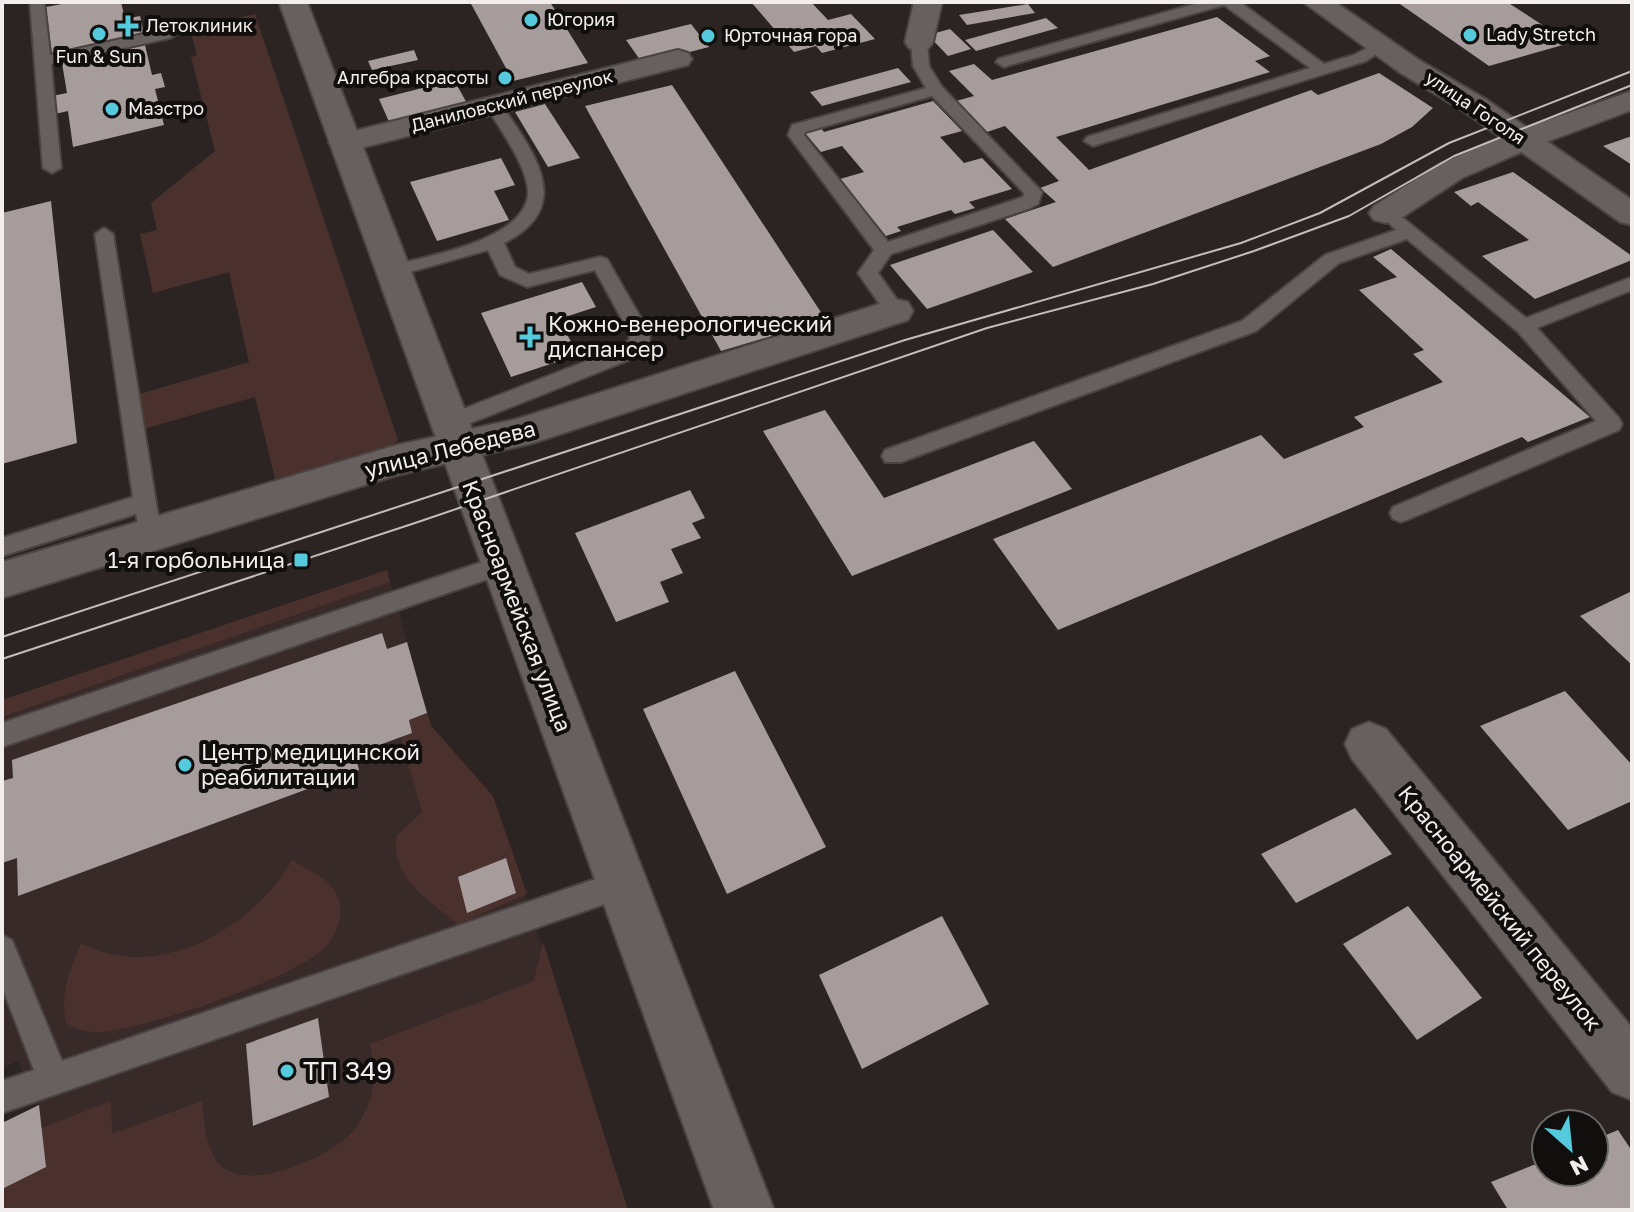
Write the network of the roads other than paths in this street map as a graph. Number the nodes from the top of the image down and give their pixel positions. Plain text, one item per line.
1 (37, 2) edge
2 (293, 2) edge
3 (928, 2) edge
4 (1219, 2) edge
5 (1230, 2) edge
6 (1317, 2) edge
7 (170, 33) dead end
8 (919, 42) joint
9 (1380, 46) junction
10 (678, 59) dead end
11 (42, 61) junction
12 (1004, 62) dead end
13 (1322, 70) junction
14 (935, 90) junction
15 (1632, 100) edge
16 (494, 106) junction
17 (1522, 140) junction
18 (1093, 141) dead end
19 (345, 143) junction
20 (52, 168) dead end
21 (1632, 215) edge
22 (1398, 222) junction
23 (104, 234) dead end
24 (494, 242) junction
25 (884, 250) junction
26 (392, 271) junction
27 (1632, 283) edge
28 (895, 311) joint
29 (1524, 326) junction
30 (453, 435) junction
31 (893, 456) dead end
32 (1401, 513) dead end
33 (147, 518) junction
34 (2, 547) edge
35 (503, 564) junction
36 (2, 580) edge
37 (2, 735) edge
38 (1369, 744) dead end
39 (622, 884) junction
40 (2, 950) edge
41 (1632, 1072) edge
42 (53, 1078) junction
43 (2, 1097) edge
44 (744, 1210) edge

1 - 11 lane
2 - 19 street, Красноармейская улица
3 - 8 street
4 - 12 lane
5 - 13 lane
6 - 9 street, улица Гоголя
7 - 11 lane
8 - 14 lane
9 - 13 lane
9 - 17 street, улица Гоголя
10 - 16 street, Даниловский переулок
11 - 20 lane
13 - 18 lane
14 - 25 lane
14 - 25 lane
15 - 17 street
16 - 19 street, Даниловский переулок
16 - 24 lane
17 - 21 street, улица Гоголя
17 - 22 street
19 - 26 street, Красноармейская улица
22 - 29 lane
22 - 31 lane
23 - 33 lane
24 - 26 lane
24 - 30 lane
25 - 28 lane
26 - 30 street, Красноармейская улица
27 - 29 lane
28 - 30 street, улица Лебедева
29 - 32 lane
30 - 33 street, улица Лебедева
30 - 35 street, Красноармейская улица
33 - 34 lane
33 - 36 street, улица Лебедева
35 - 37 lane
35 - 39 street, Красноармейская улица
38 - 41 street, Красноармейский переулок
39 - 42 lane
39 - 44 street, Красноармейская улица
40 - 42 lane
42 - 43 lane

